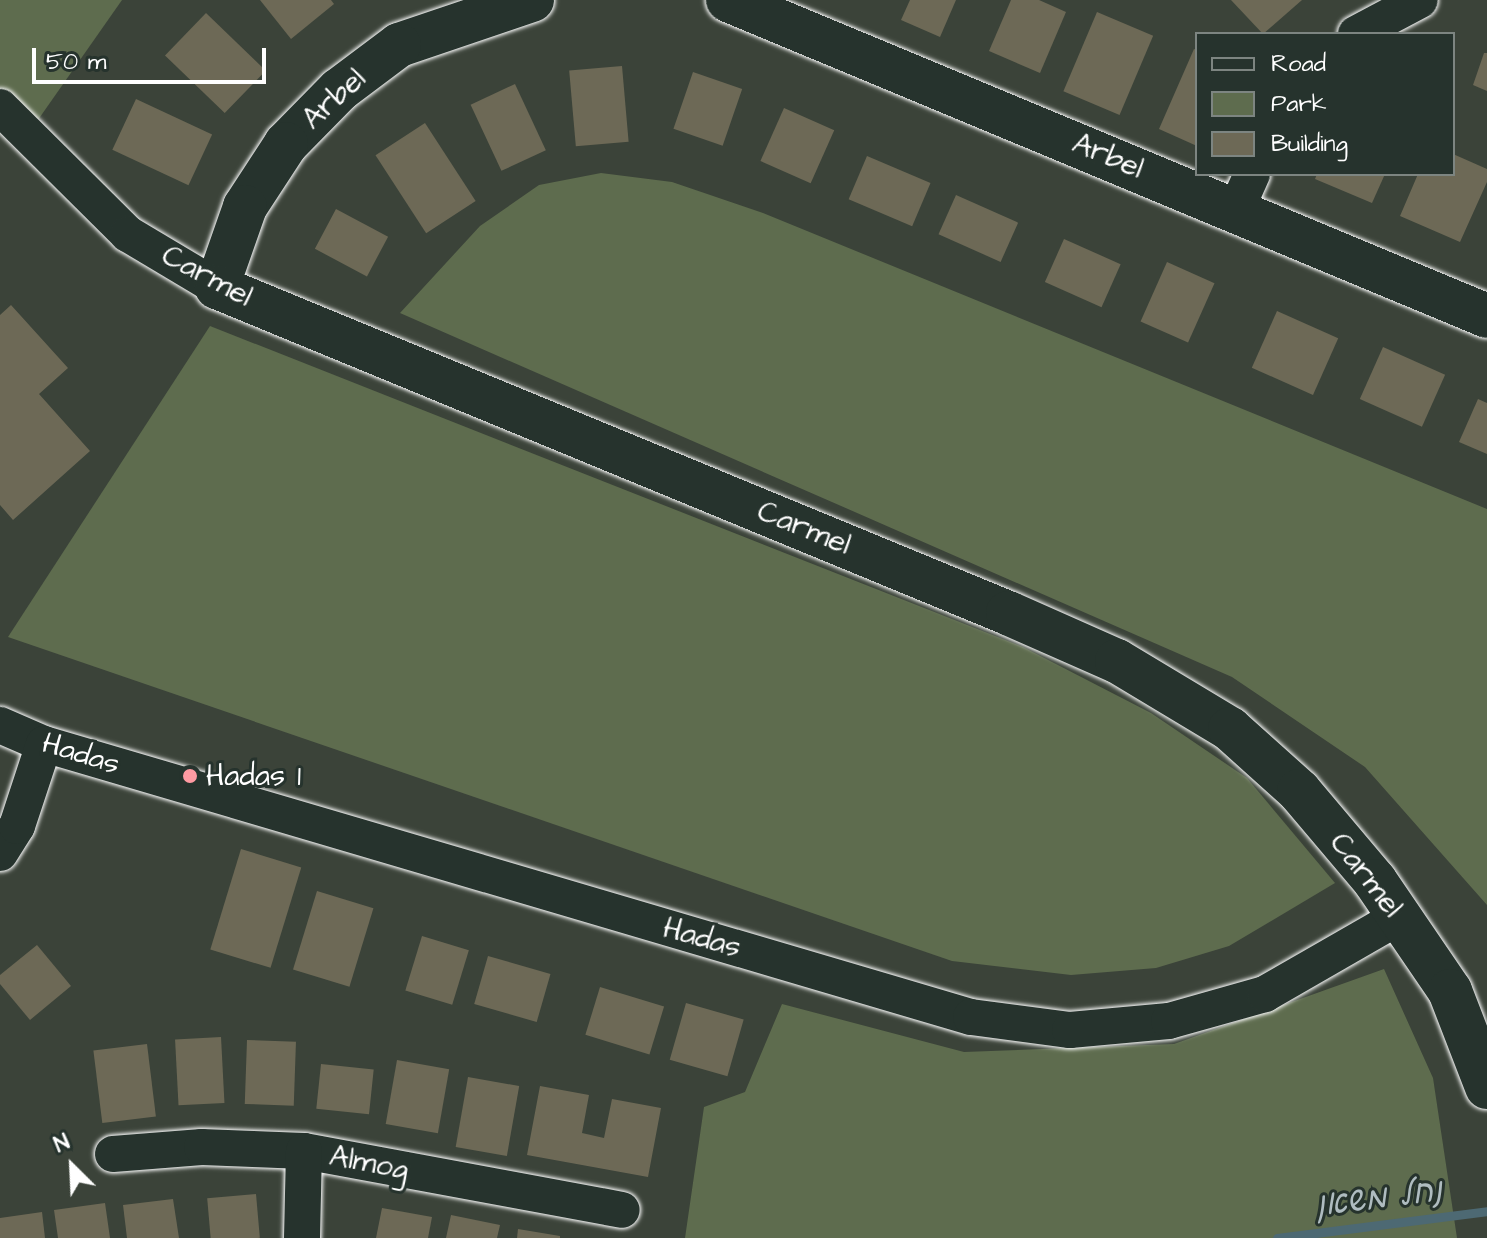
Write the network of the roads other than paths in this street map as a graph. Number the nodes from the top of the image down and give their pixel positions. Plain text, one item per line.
1 (532, 0) edge
2 (728, 0) edge
3 (1420, 0) edge
4 (1360, 32) edge
5 (0, 107) edge
6 (1195, 174) edge
7 (1201, 176) edge
8 (1244, 192) edge
9 (217, 287) junction
10 (1487, 316) edge
11 (0, 725) edge
12 (44, 744) junction
13 (0, 853) edge
14 (1399, 917) junction
15 (1487, 1087) edge
16 (304, 1151) junction
17 (113, 1154) dead end
18 (622, 1210) dead end
19 (302, 1238) edge

1 - 9 street, Arbel
2 - 6 street, Arbel
3 - 4 street
5 - 9 street, Carmel
7 - 8 street, Arbel
8 - 10 street, Arbel
9 - 14 street, Carmel
11 - 12 street, Hadas
12 - 13 street
12 - 14 street, Hadas
14 - 15 street, Carmel
16 - 17 street, Almog
16 - 18 street, Almog
16 - 19 street

